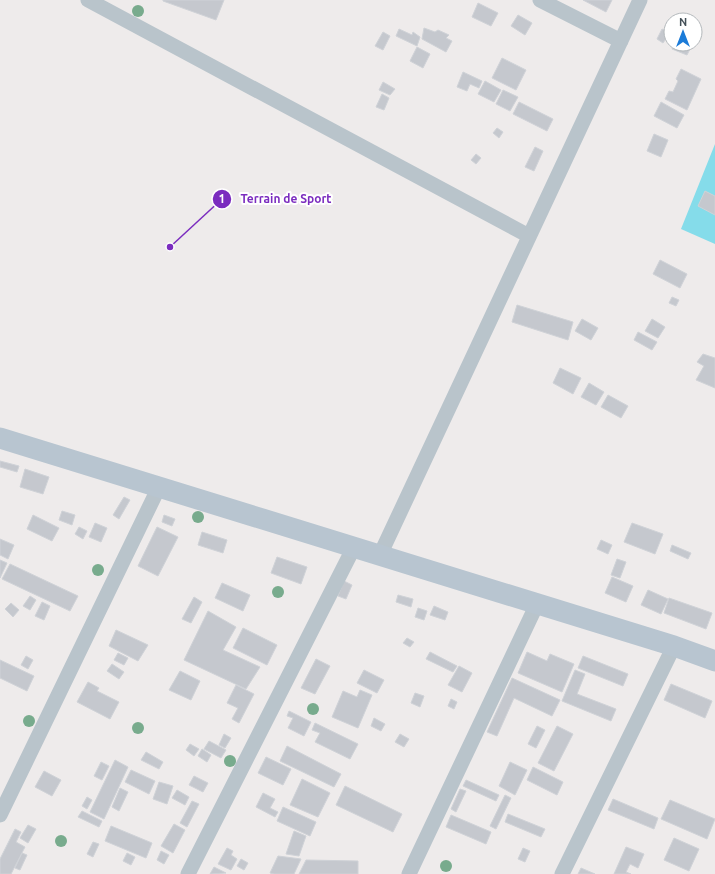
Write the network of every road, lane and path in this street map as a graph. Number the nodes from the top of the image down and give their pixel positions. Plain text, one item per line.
1 (88, 0) edge
2 (540, 0) edge
3 (640, 0) edge
4 (621, 41) junction
5 (529, 236) junction
6 (0, 438) edge
7 (159, 487) junction
8 (354, 547) junction
9 (380, 555) junction
10 (537, 604) junction
11 (674, 646) junction
12 (715, 660) edge
13 (0, 815) edge
14 (188, 874) edge
15 (409, 874) edge
16 (562, 874) edge

1 - 5 street
2 - 4 street
3 - 4 street
4 - 5 street
5 - 9 street
6 - 7 main road
7 - 8 main road
7 - 13 street
8 - 9 main road
8 - 14 street
9 - 10 main road
10 - 11 main road
10 - 15 street
11 - 12 main road
11 - 16 street

